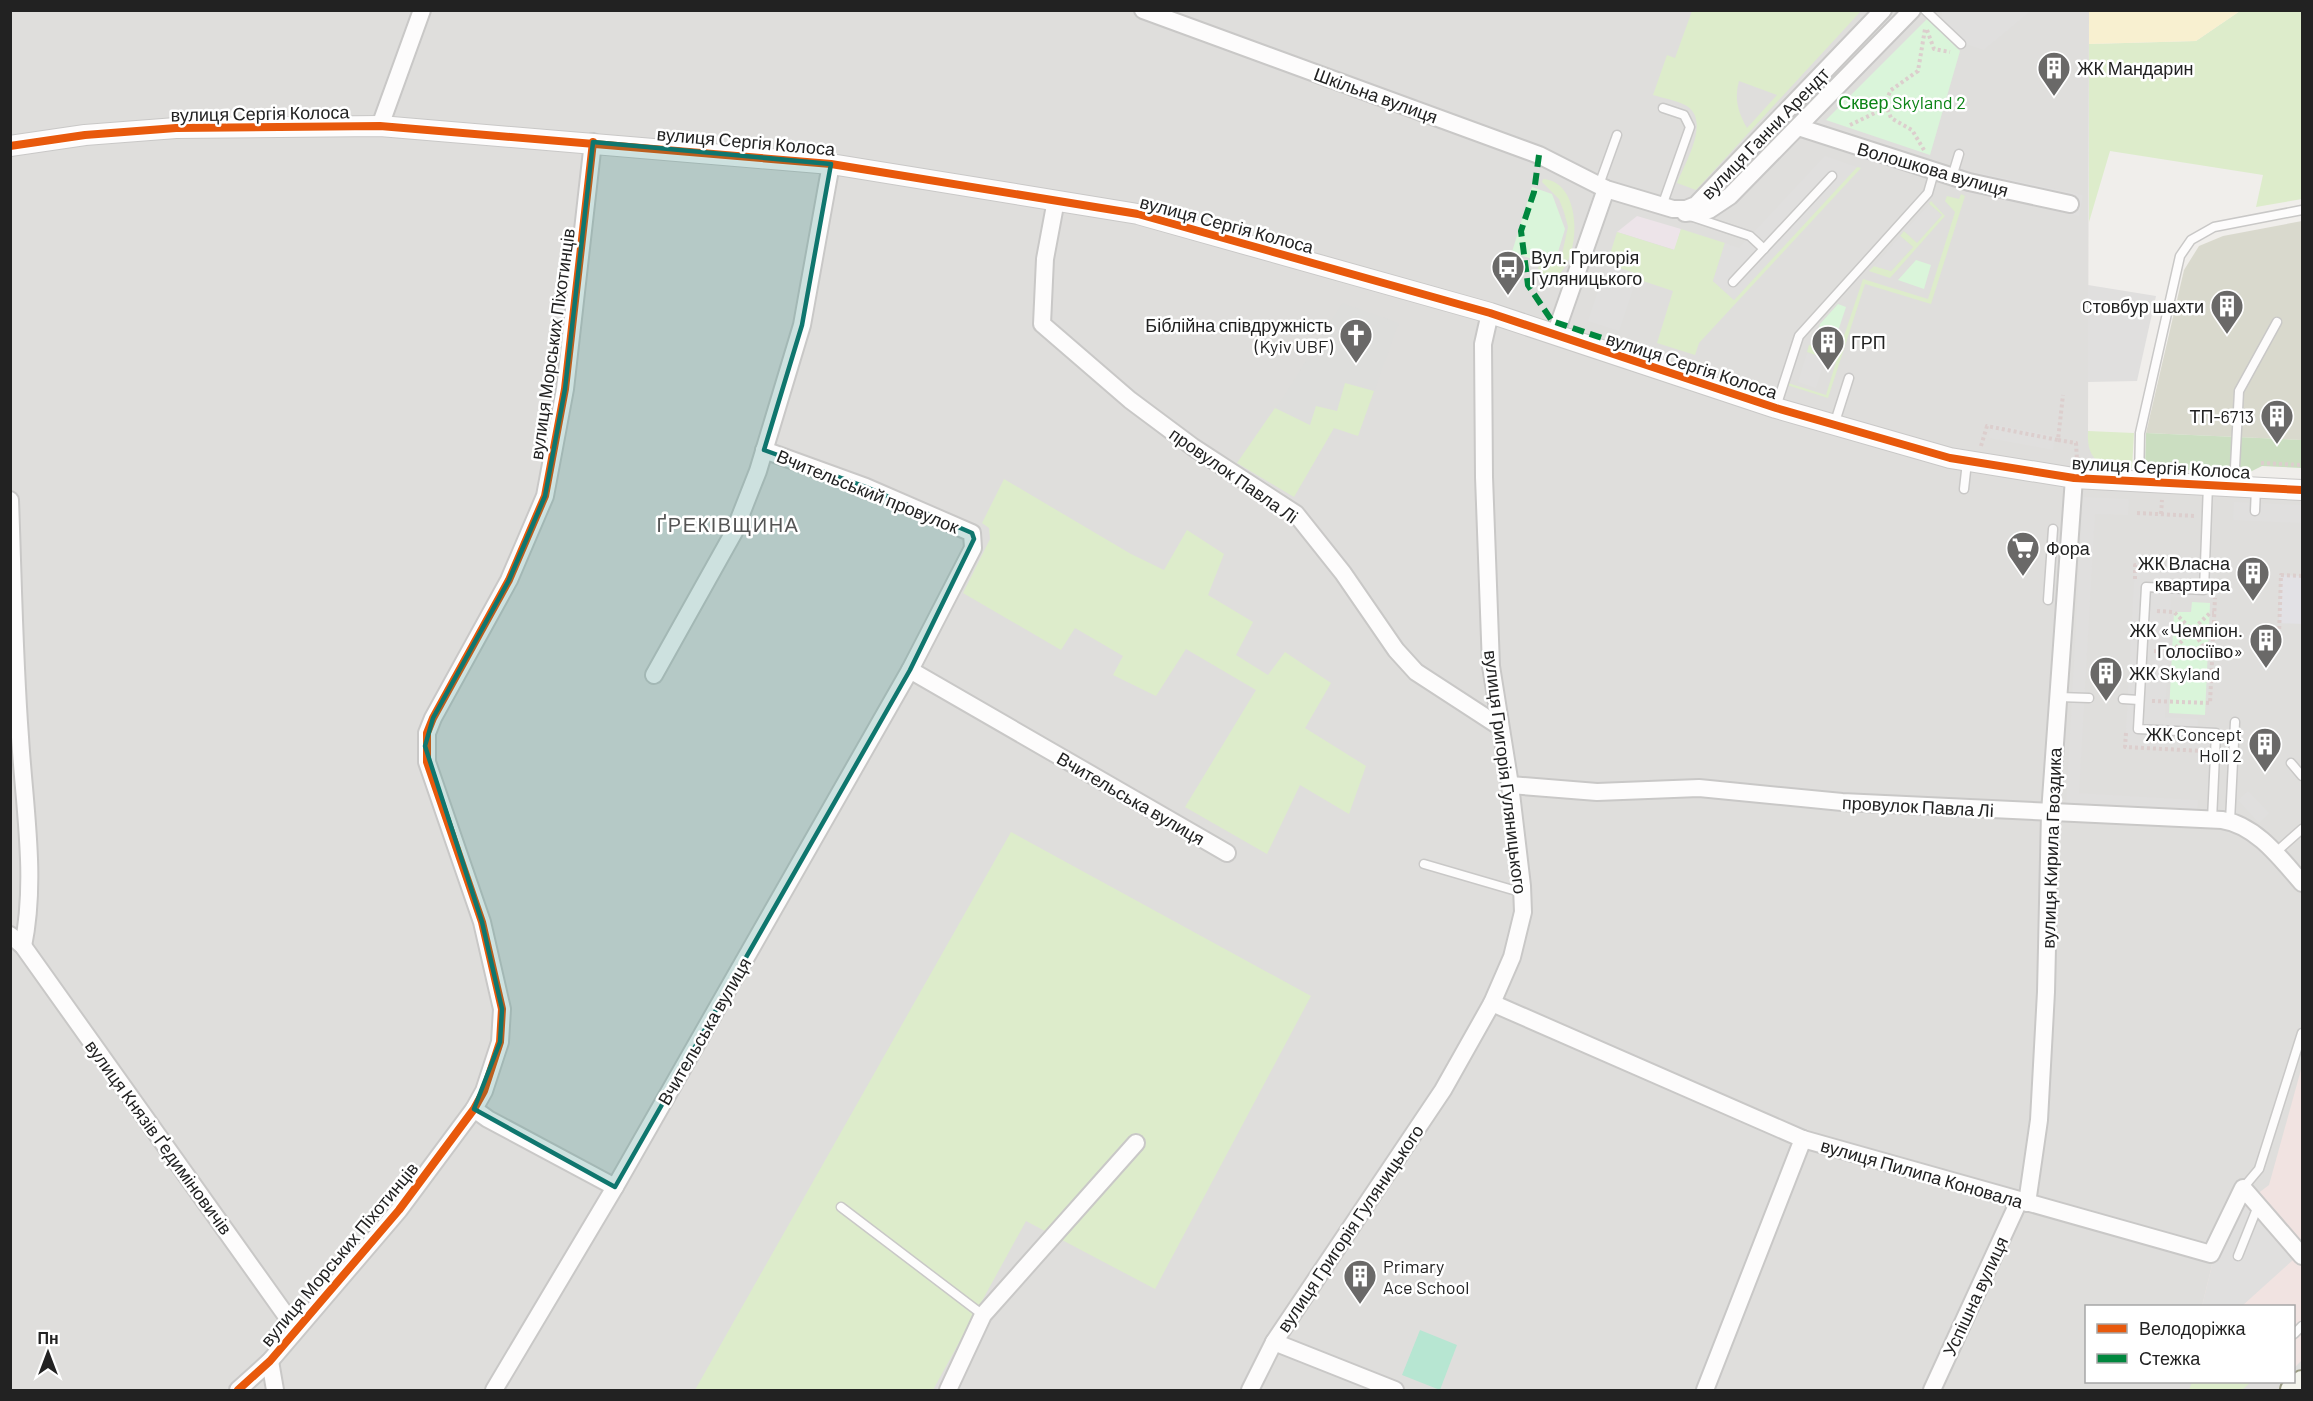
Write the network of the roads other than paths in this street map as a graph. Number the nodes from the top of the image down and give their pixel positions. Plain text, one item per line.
1 (422, 10) edge
2 (1143, 10) edge
3 (1883, 10) edge
4 (1912, 10) edge
5 (1927, 13) edge
6 (1175, 16) edge
7 (1961, 44) dead end
8 (1663, 108) dead end
9 (380, 126) junction
10 (1798, 127) junction
11 (1617, 135) dead end
12 (593, 142) junction
13 (10, 146) edge
14 (1959, 154) dead end
15 (831, 164) junction
16 (1931, 165) junction
17 (1832, 176) dead end
18 (1952, 178) junction
19 (1602, 187) junction
20 (1056, 200) junction
21 (2070, 204) dead end
22 (1664, 207) junction
23 (2302, 210) edge
24 (1764, 249) junction
25 (1732, 282) dead end
26 (1490, 314) junction
27 (2277, 322) dead end
28 (1555, 335) junction
29 (1849, 378) dead end
30 (1776, 408) junction
31 (1834, 425) junction
32 (764, 450) junction
33 (1973, 456) junction
34 (2075, 478) junction
35 (2139, 482) junction
36 (2208, 485) junction
37 (2234, 486) junction
38 (2256, 488) junction
39 (1964, 489) dead end
40 (2302, 490) edge
41 (10, 500) edge
42 (2256, 511) dead end
43 (2053, 530) dead end
44 (972, 533) joint
45 (2051, 564) junction
46 (2068, 566) junction
47 (2048, 600) dead end
48 (910, 670) junction
49 (654, 675) dead end
50 (2059, 697) junction
51 (2089, 698) dead end
52 (2126, 699) road end
53 (2139, 700) junction
54 (2235, 722) dead end
55 (1499, 726) junction
56 (2291, 764) dead end
57 (2302, 776) edge
58 (1510, 785) junction
59 (2050, 813) junction
60 (2212, 820) junction
61 (2230, 821) junction
62 (2302, 829) edge
63 (1227, 853) dead end
64 (2275, 853) junction
65 (1424, 864) dead end
66 (2302, 880) edge
67 (1522, 886) junction
68 (17, 941) edge
69 (1492, 1003) junction
70 (2302, 1033) edge
71 (474, 1109) junction
72 (1803, 1139) junction
73 (1136, 1143) dead end
74 (615, 1187) junction
75 (2243, 1188) junction
76 (2023, 1202) junction
77 (2258, 1205) junction
78 (840, 1207) dead end
79 (2238, 1256) dead end
80 (2302, 1256) edge
81 (983, 1315) junction
82 (296, 1328) junction
83 (1274, 1342) junction
84 (270, 1361) junction
85 (2302, 1382) edge
86 (238, 1390) edge
87 (275, 1390) edge
88 (494, 1390) edge
89 (948, 1390) edge
90 (1250, 1390) edge
91 (1395, 1390) edge
92 (1705, 1390) edge
93 (1932, 1390) edge
94 (2292, 1390) edge

1 - 9 street
2 - 6 street, Шкільна вулиця
3 - 22 street, вулиця Ганни Арендт
4 - 10 street
5 - 7 lane
6 - 19 street, Шкільна вулиця
8 - 22 lane
9 - 12 street, вулиця Сергія Колоса
9 - 13 street, вулиця Сергія Колоса
10 - 16 street, Волошкова вулиця
10 - 22 street
11 - 19 lane
12 - 15 street, вулиця Сергія Колоса
12 - 71 street, вулиця Морських Піхотинців
14 - 18 lane
15 - 20 street, вулиця Сергія Колоса
15 - 32 street, Вчительський провулок
16 - 18 street, Волошкова вулиця
16 - 30 lane
17 - 24 lane
18 - 21 street, Волошкова вулиця
19 - 22 street, вулиця Ганни Арендт
19 - 28 street
20 - 26 street, вулиця Сергія Колоса
20 - 55 street, провулок Павла Лі
22 - 24 lane
23 - 35 lane
24 - 25 lane
26 - 28 street, вулиця Сергія Колоса
26 - 55 street, вулиця Григорія Гуляницького
27 - 37 lane
28 - 30 street, вулиця Сергія Колоса
29 - 31 lane
30 - 31 street, вулиця Сергія Колоса
31 - 33 street, вулиця Сергія Колоса
32 - 44 street, Вчительський провулок
32 - 49 street, Вчительський провулок
33 - 34 street, вулиця Сергія Колоса
33 - 39 lane
34 - 35 street, вулиця Сергія Колоса
34 - 46 street, вулиця Кирила Гвоздика
35 - 36 street, вулиця Сергія Колоса
36 - 37 street, вулиця Сергія Колоса
36 - 53 lane
37 - 38 street, вулиця Сергія Колоса
38 - 40 street, вулиця Сергія Колоса
38 - 42 lane
41 - 68 street, вулиця Князів Ґедиміновичів
43 - 45 lane
44 - 48 street, Вчительська вулиця
45 - 46 lane
45 - 47 lane
46 - 50 street, вулиця Кирила Гвоздика
48 - 63 street, Вчительська вулиця
48 - 74 street, Вчительська вулиця
50 - 51 lane
50 - 59 street, вулиця Кирила Гвоздика
52 - 53 lane
53 - 60 lane
54 - 61 lane
55 - 58 street, вулиця Григорія Гуляницького
56 - 57 lane
58 - 59 street, провулок Павла Лі
58 - 67 street, вулиця Григорія Гуляницького
59 - 60 street, провулок Павла Лі
59 - 76 street, вулиця Кирила Гвоздика
60 - 61 street, провулок Павла Лі
61 - 64 street, провулок Павла Лі
62 - 64 lane
64 - 66 street, провулок Павла Лі
65 - 67 lane
67 - 69 street, вулиця Григорія Гуляницького
68 - 82 street, вулиця Князів Ґедиміновичів
69 - 72 street, вулиця Пилипа Коновала
69 - 83 street, вулиця Григорія Гуляницького
70 - 75 lane
71 - 74 street
71 - 82 street, вулиця Морських Піхотинців
72 - 76 street, вулиця Пилипа Коновала
72 - 92 street
73 - 81 street
74 - 88 street, Вчительська вулиця
75 - 76 street, вулиця Пилипа Коновала
75 - 77 street
76 - 93 street, Успішна вулиця
77 - 79 lane
77 - 80 street
78 - 81 lane
81 - 89 street
82 - 84 street, вулиця Морських Піхотинців
83 - 90 street, вулиця Григорія Гуляницького
83 - 91 street, вулиця Григорія Гуляницького
84 - 86 street, вулиця Морських Піхотинців
84 - 87 street, вулиця Морських Піхотинців
85 - 94 main road

